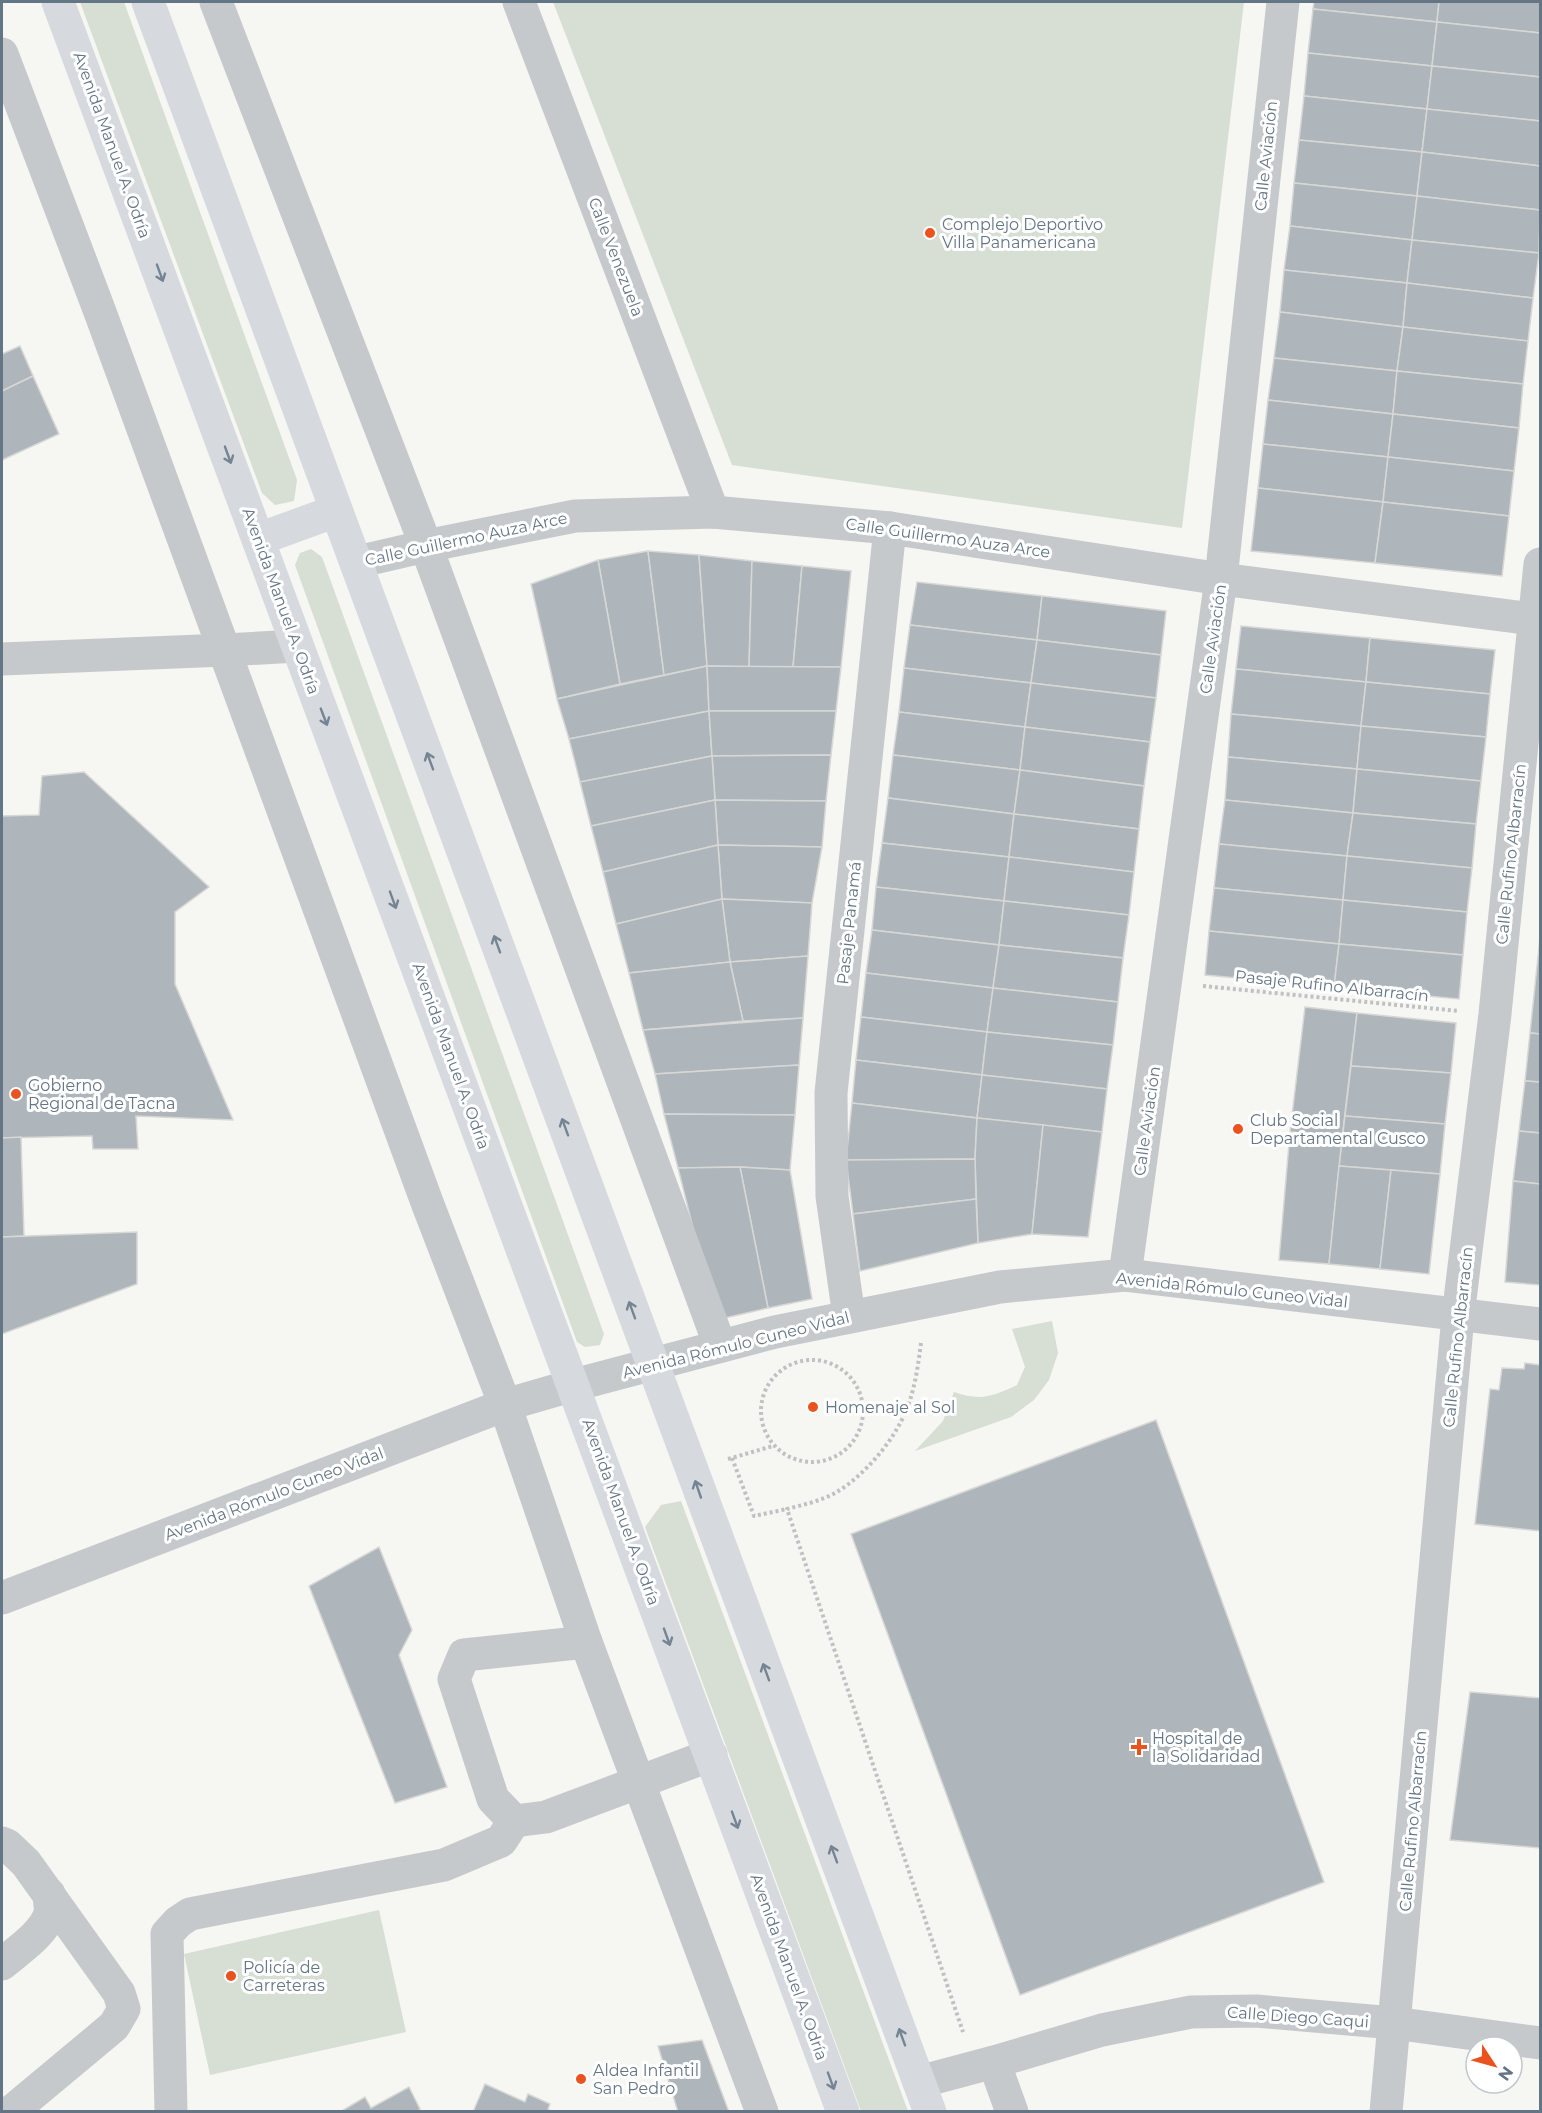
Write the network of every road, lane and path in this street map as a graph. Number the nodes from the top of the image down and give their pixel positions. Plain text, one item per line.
1 (58, 2) edge
2 (148, 2) edge
3 (216, 2) edge
4 (519, 2) edge
5 (1283, 2) edge
6 (2, 54) edge
7 (336, 511) junction
8 (713, 512) junction
9 (890, 528) junction
10 (259, 539) junction
11 (426, 546) junction
12 (357, 562) junction
13 (1540, 564) edge
14 (1221, 579) junction
15 (1537, 619) edge
16 (297, 645) junction
17 (225, 650) junction
18 (2, 659) edge
19 (1166, 982) junction
20 (1495, 1014) junction
21 (1125, 1275) junction
22 (1458, 1316) junction
23 (849, 1317) junction
24 (1540, 1324) edge
25 (921, 1343) dead end
26 (720, 1346) junction
27 (653, 1365) junction
28 (574, 1385) junction
29 (763, 1396) joint
30 (506, 1405) junction
31 (732, 1458) dead end
32 (787, 1509) junction
33 (2, 1598) edge
34 (586, 1642) junction
35 (711, 1755) junction
36 (638, 1784) junction
37 (514, 1821) junction
38 (2, 1843) edge
39 (49, 1894) junction
40 (32, 1939) junction
41 (81, 1939) junction
42 (2, 1964) edge
43 (124, 2009) junction
44 (1394, 2023) junction
45 (170, 2041) junction
46 (1540, 2043) edge
47 (985, 2065) junction
48 (925, 2097) edge
49 (11, 2112) edge
50 (171, 2112) edge
51 (762, 2112) edge
52 (843, 2112) edge
53 (1012, 2112) edge
54 (1386, 2112) edge

1 -> 10 highway, Avenida Manuel A. Odría
2 - 7 highway
3 - 11 street
4 - 8 street, Calle Venezuela
5 - 14 street, Calle Aviación
6 - 17 street
7 - 10 highway
7 - 12 highway
8 - 9 street, Calle Guillermo Auza Arce
8 - 11 street, Calle Guillermo Auza Arce
9 - 14 street, Calle Guillermo Auza Arce
9 - 23 street, Pasaje Panamá
10 - 16 highway, Avenida Manuel A. Odría
11 - 12 street, Calle Guillermo Auza Arce
11 - 26 street
27 -> 12 highway
13 - 15 street, Calle Rufino Albarracín
14 - 15 street, Calle Guillermo Auza Arce
14 - 19 street, Calle Aviación
15 - 20 street, Calle Rufino Albarracín
16 - 17 street
16 -> 28 highway, Avenida Manuel A. Odría
17 - 18 street
17 - 30 street
19 - 20 path, Pasaje Rufino Albarracín
19 - 21 street, Calle Aviación
20 - 22 street, Calle Rufino Albarracín
21 - 22 street, Avenida Rómulo Cuneo Vidal
21 - 23 street, Avenida Rómulo Cuneo Vidal
22 - 24 street, Avenida Rómulo Cuneo Vidal
22 - 44 street, Calle Rufino Albarracín
23 - 26 street, Avenida Rómulo Cuneo Vidal
25 - 32 path
26 - 27 street, Avenida Rómulo Cuneo Vidal
27 - 28 street, Avenida Rómulo Cuneo Vidal
48 -> 27 highway
28 - 30 street, Avenida Rómulo Cuneo Vidal
28 -> 35 highway, Avenida Manuel A. Odría
29 - 29 path
30 - 33 street, Avenida Rómulo Cuneo Vidal
30 - 34 street
31 - 32 path
32 - 47 path
34 - 36 street
34 - 37 street
35 - 36 street
35 -> 52 highway, Avenida Manuel A. Odría
36 - 37 street
36 - 51 street
37 - 45 street
38 - 39 street
39 - 40 street
39 - 41 street
40 - 41 street
40 - 42 street
41 - 43 street
43 - 45 street
43 - 49 street
44 - 46 street, Calle Diego Caqui
44 - 47 street, Calle Diego Caqui
44 - 54 street, Calle Rufino Albarracín
45 - 50 street
47 - 48 street, Calle Diego Caqui
47 - 53 street

